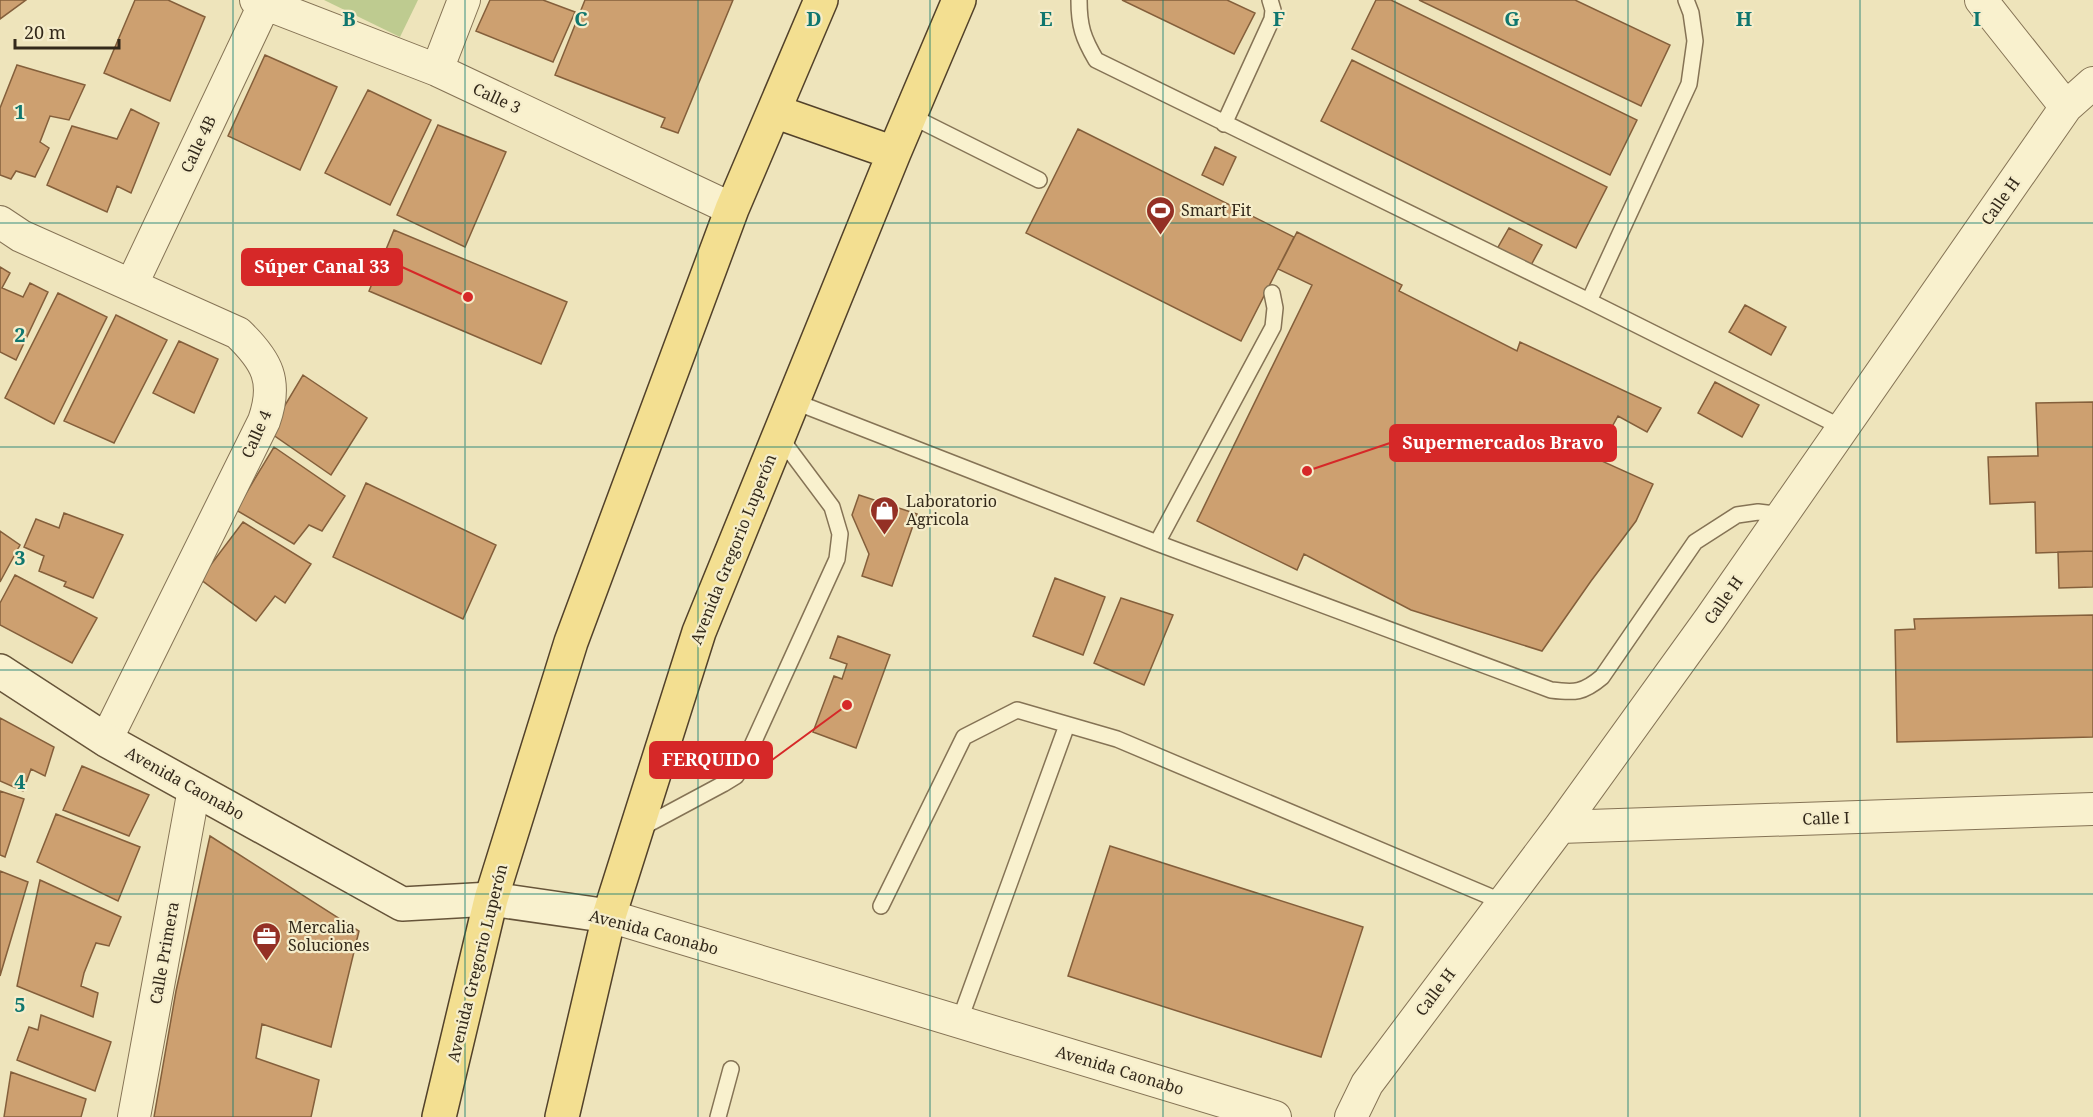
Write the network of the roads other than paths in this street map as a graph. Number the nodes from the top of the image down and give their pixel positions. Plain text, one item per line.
1 (464, 0) edge
2 (821, 0) edge
3 (959, 0) edge
4 (1079, 0) edge
5 (1270, 0) edge
6 (1686, 0) edge
7 (1982, 0) edge
8 (260, 2) edge
9 (437, 70) junction
10 (2093, 83) edge
11 (2066, 107) junction
12 (774, 111) junction
13 (909, 115) junction
14 (1224, 123) junction
15 (894, 153) junction
16 (1039, 180) dead end
17 (732, 208) junction
18 (0, 222) edge
19 (132, 284) junction
20 (1272, 293) dead end
21 (1589, 301) junction
22 (793, 401) junction
23 (1843, 428) junction
24 (779, 436) junction
25 (1783, 515) junction
26 (1157, 543) junction
27 (0, 671) edge
28 (1067, 724) junction
29 (106, 740) junction
30 (194, 789) junction
31 (2093, 809) edge
32 (1560, 827) junction
33 (636, 831) junction
34 (491, 899) junction
35 (1503, 902) junction
36 (881, 906) dead end
37 (609, 916) junction
38 (959, 1022) junction
39 (731, 1069) dead end
40 (134, 1117) edge
41 (439, 1117) edge
42 (562, 1117) edge
43 (718, 1117) edge
44 (1275, 1117) edge
45 (1351, 1117) edge

1 - 9 street
2 - 12 main road, Avenida Gregorio Luperón
3 - 13 main road, Avenida Gregorio Luperón
4 - 14 lane
5 - 14 lane
6 - 21 lane
7 - 11 street
8 - 9 street, Calle 3
8 - 19 street, Calle 4B
9 - 17 street, Calle 3
10 - 11 street, Calle H
11 - 23 street, Calle H
12 - 15 main road
12 - 17 main road, Avenida Gregorio Luperón
13 - 15 main road, Avenida Gregorio Luperón
13 - 16 lane
14 - 21 lane
15 - 22 main road, Avenida Gregorio Luperón
17 - 34 main road, Avenida Gregorio Luperón
18 - 19 street, Calle 4
19 - 29 street, Calle 4
20 - 26 lane
21 - 23 lane
22 - 24 main road, Avenida Gregorio Luperón
22 - 26 lane
23 - 25 street, Calle H
24 - 33 main road, Avenida Gregorio Luperón
24 - 33 lane
25 - 26 lane
25 - 32 street, Calle H
27 - 29 street, Avenida Caonabo
28 - 35 lane
28 - 36 lane
28 - 38 lane
29 - 30 street, Avenida Caonabo
30 - 34 street, Avenida Caonabo
30 - 40 street, Calle Primera
31 - 32 street, Calle I
32 - 35 street, Calle H
33 - 37 main road, Avenida Gregorio Luperón
34 - 37 street, Avenida Caonabo
34 - 41 main road, Avenida Gregorio Luperón
35 - 45 street, Calle H
37 - 38 street, Avenida Caonabo
37 - 42 main road, Avenida Gregorio Luperón
38 - 44 street, Avenida Caonabo
39 - 43 lane

